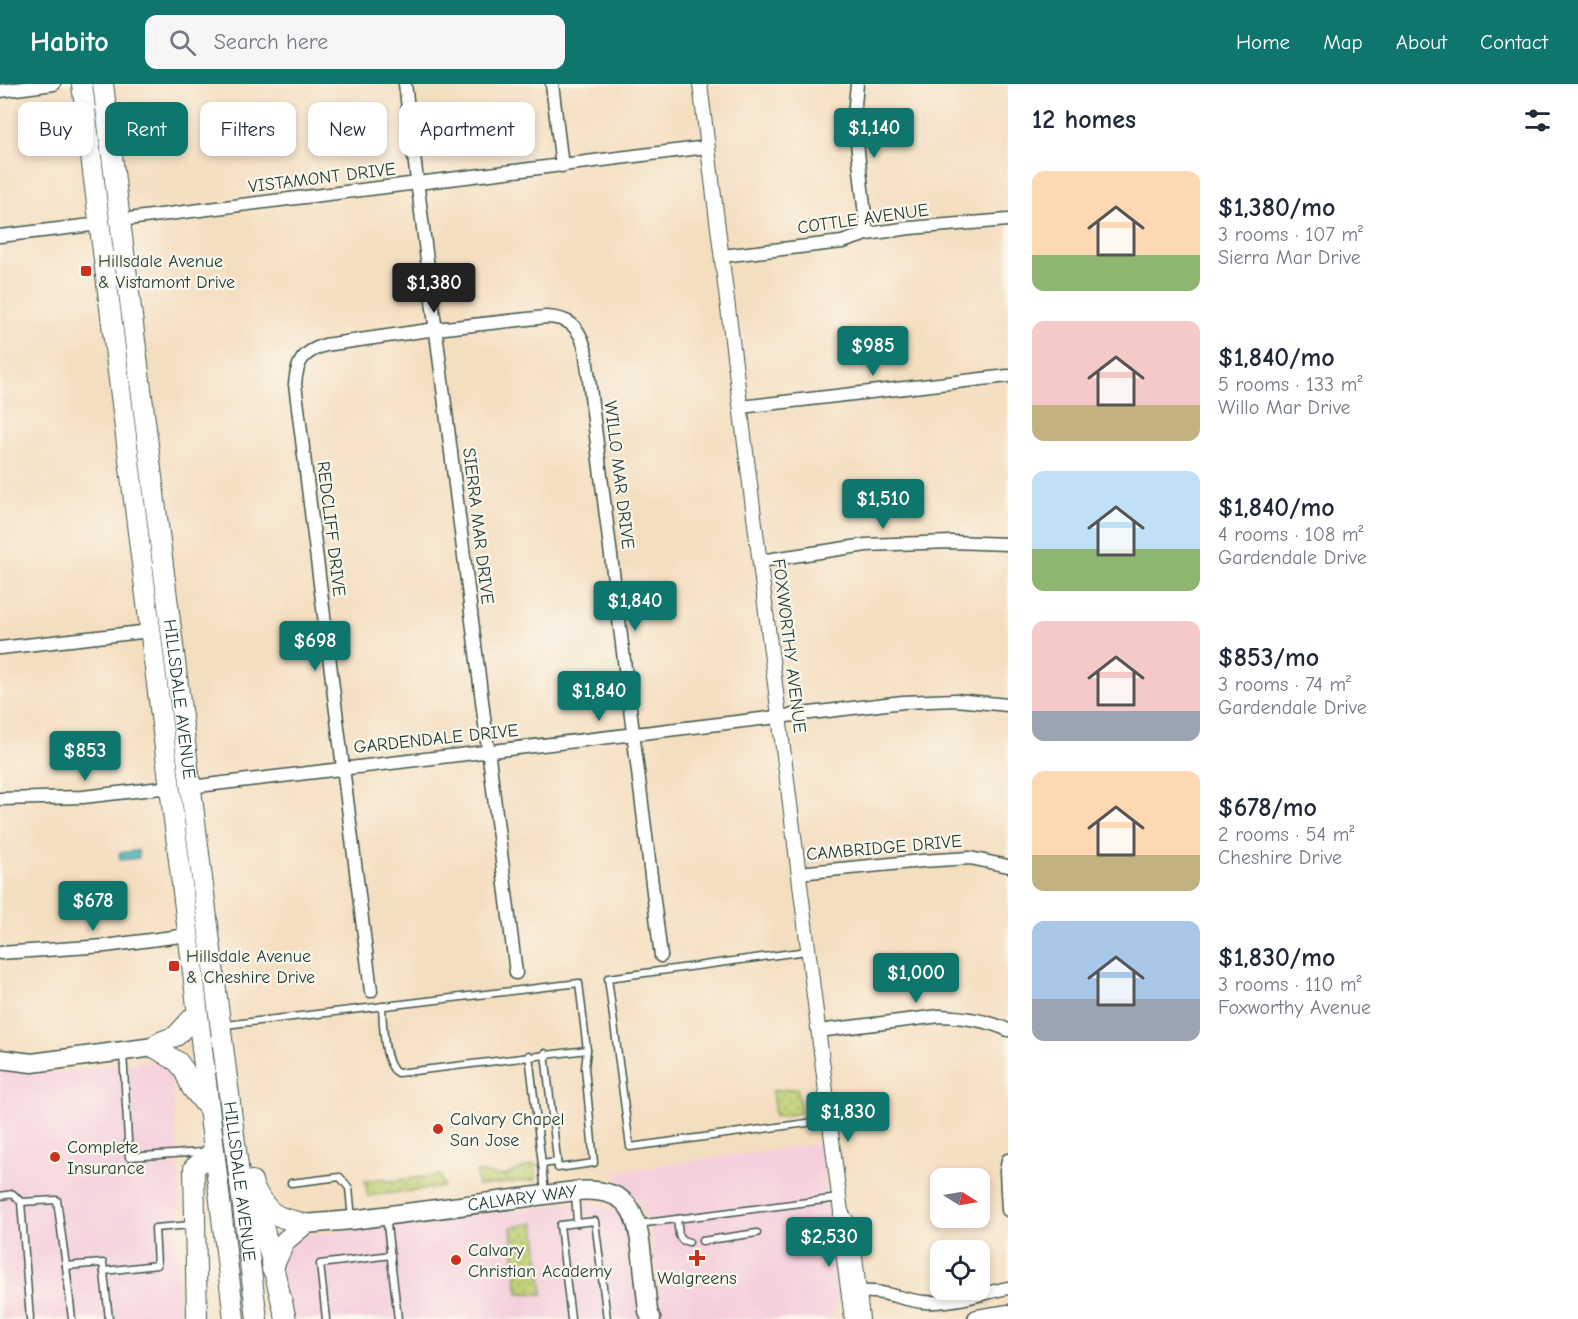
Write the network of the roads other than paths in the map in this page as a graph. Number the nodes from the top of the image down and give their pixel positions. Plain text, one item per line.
1 (54, 84) edge
2 (82, 84) edge
3 (103, 84) edge
4 (405, 84) edge
5 (552, 84) edge
6 (700, 84) edge
7 (857, 84) edge
8 (0, 91) edge
9 (707, 147) junction
10 (562, 166) junction
11 (418, 184) junction
12 (120, 220) junction
13 (1008, 220) edge
14 (100, 224) junction
15 (867, 234) junction
16 (0, 236) edge
17 (722, 256) junction
18 (131, 308) junction
19 (436, 329) junction
20 (1008, 376) edge
21 (741, 407) junction
22 (1008, 544) edge
23 (760, 561) junction
24 (150, 631) junction
25 (0, 648) edge
26 (1008, 705) edge
27 (779, 716) junction
28 (633, 734) junction
29 (164, 750) junction
30 (488, 752) junction
31 (342, 768) junction
32 (170, 787) junction
33 (190, 787) junction
34 (0, 799) edge
35 (194, 819) junction
36 (1008, 866) edge
37 (799, 873) junction
38 (188, 935) junction
39 (808, 951) junction
40 (0, 953) edge
41 (661, 956) dead end
42 (516, 973) dead end
43 (371, 991) dead end
44 (382, 1006) junction
45 (198, 1013) junction
46 (221, 1026) junction
47 (1008, 1030) edge
48 (818, 1031) junction
49 (154, 1047) junction
50 (587, 1050) junction
51 (123, 1052) junction
52 (545, 1053) junction
53 (529, 1055) junction
54 (0, 1059) edge
55 (209, 1109) junction
56 (829, 1120) junction
57 (214, 1151) junction
58 (237, 1152) junction
59 (1008, 1160) edge
60 (557, 1162) junction
61 (542, 1164) junction
62 (291, 1183) dead end
63 (254, 1187) junction
64 (574, 1191) junction
65 (0, 1196) edge
66 (545, 1196) junction
67 (21, 1202) junction
68 (840, 1205) junction
69 (1008, 1210) edge
70 (386, 1216) junction
71 (677, 1219) junction
72 (352, 1220) junction
73 (578, 1223) junction
74 (305, 1224) junction
75 (638, 1224) junction
76 (194, 1225) junction
77 (757, 1233) dead end
78 (702, 1241) dead end
79 (689, 1242) dead end
80 (390, 1255) junction
81 (274, 1265) junction
82 (66, 1266) junction
83 (104, 1270) junction
84 (1008, 1288) edge
85 (860, 1292) junction
86 (1008, 1314) edge
87 (257, 1316) edge
88 (649, 1316) edge
89 (30, 1319) edge
90 (72, 1319) edge
91 (109, 1319) edge
92 (197, 1319) edge
93 (234, 1319) edge
94 (286, 1319) edge
95 (326, 1319) edge
96 (398, 1319) edge
97 (571, 1319) edge
98 (607, 1319) edge
99 (852, 1319) edge
100 (862, 1319) edge
101 (978, 1319) edge

1 - 8 street
2 - 14 highway, HILLSDALE AVENUE
3 - 12 highway, HILLSDALE AVENUE
4 - 11 street, SIERRA MAR DRIVE
5 - 10 street
6 - 9 street, FOXWORTHY AVENUE
7 - 15 street
9 - 10 street, VISTAMONT DRIVE
9 - 17 street, FOXWORTHY AVENUE
10 - 11 street, VISTAMONT DRIVE
11 - 12 street, VISTAMONT DRIVE
11 - 19 street, SIERRA MAR DRIVE
12 - 18 highway, HILLSDALE AVENUE
13 - 15 street, COTTLE AVENUE
14 - 16 street
14 - 18 highway
14 - 24 highway, HILLSDALE AVENUE
15 - 17 street, COTTLE AVENUE
17 - 21 street, FOXWORTHY AVENUE
18 - 33 highway, HILLSDALE AVENUE
19 - 28 street, WILLO MAR DRIVE
19 - 30 street, SIERRA MAR DRIVE
19 - 31 street, REDCLIFF DRIVE
20 - 21 street
21 - 23 street, FOXWORTHY AVENUE
22 - 23 street
23 - 27 street, FOXWORTHY AVENUE
24 - 25 street
24 - 29 highway, HILLSDALE AVENUE
26 - 27 street, GARDENDALE DRIVE
27 - 28 street, GARDENDALE DRIVE
27 - 37 street, FOXWORTHY AVENUE
28 - 30 street, GARDENDALE DRIVE
28 - 41 street, WILLO MAR DRIVE
29 - 32 highway, HILLSDALE AVENUE
29 - 33 highway
30 - 31 street, GARDENDALE DRIVE
30 - 42 street, SIERRA MAR DRIVE
31 - 33 street, GARDENDALE DRIVE
31 - 43 street, REDCLIFF DRIVE
32 - 34 street
32 - 35 highway
32 - 38 highway, HILLSDALE AVENUE
33 - 35 highway, HILLSDALE AVENUE
35 - 46 highway, HILLSDALE AVENUE
36 - 37 street, CAMBRIDGE DRIVE
37 - 39 street, FOXWORTHY AVENUE
38 - 40 street
38 - 45 highway, HILLSDALE AVENUE
39 - 48 street, FOXWORTHY AVENUE
39 - 56 lane
44 - 46 lane
44 - 50 lane
44 - 53 lane
45 - 49 highway
45 - 55 highway, HILLSDALE AVENUE
46 - 58 highway, HILLSDALE AVENUE
47 - 48 street
48 - 56 street, FOXWORTHY AVENUE
49 - 51 main road
49 - 55 highway
50 - 52 lane
50 - 60 lane
51 - 54 main road
51 - 57 lane
52 - 53 lane
52 - 60 lane
53 - 61 lane
55 - 57 highway, HILLSDALE AVENUE
56 - 68 street, FOXWORTHY AVENUE
57 - 76 highway
57 - 93 highway, HILLSDALE AVENUE
58 - 63 highway
58 - 87 highway, HILLSDALE AVENUE
59 - 69 street
60 - 61 lane
61 - 66 lane
62 - 72 lane
63 - 74 highway
63 - 81 highway
64 - 66 main road, CALVARY WAY
64 - 73 lane
64 - 75 main road, CALVARY WAY
65 - 67 lane
66 - 70 main road, CALVARY WAY
67 - 82 lane
67 - 89 lane
68 - 71 lane
68 - 85 street, FOXWORTHY AVENUE
68 - 99 street, FOXWORTHY AVENUE
70 - 72 main road, CALVARY WAY
70 - 80 lane
71 - 75 lane
71 - 79 lane
72 - 74 main road, CALVARY WAY
73 - 97 lane
73 - 98 lane
74 - 81 highway
75 - 88 main road, CALVARY WAY
76 - 83 lane
76 - 92 highway
77 - 78 lane
80 - 95 lane
80 - 96 lane
81 - 87 highway
81 - 94 highway
82 - 83 lane
82 - 90 lane
83 - 91 lane
84 - 85 street
85 - 100 street, FOXWORTHY AVENUE
86 - 101 main road

